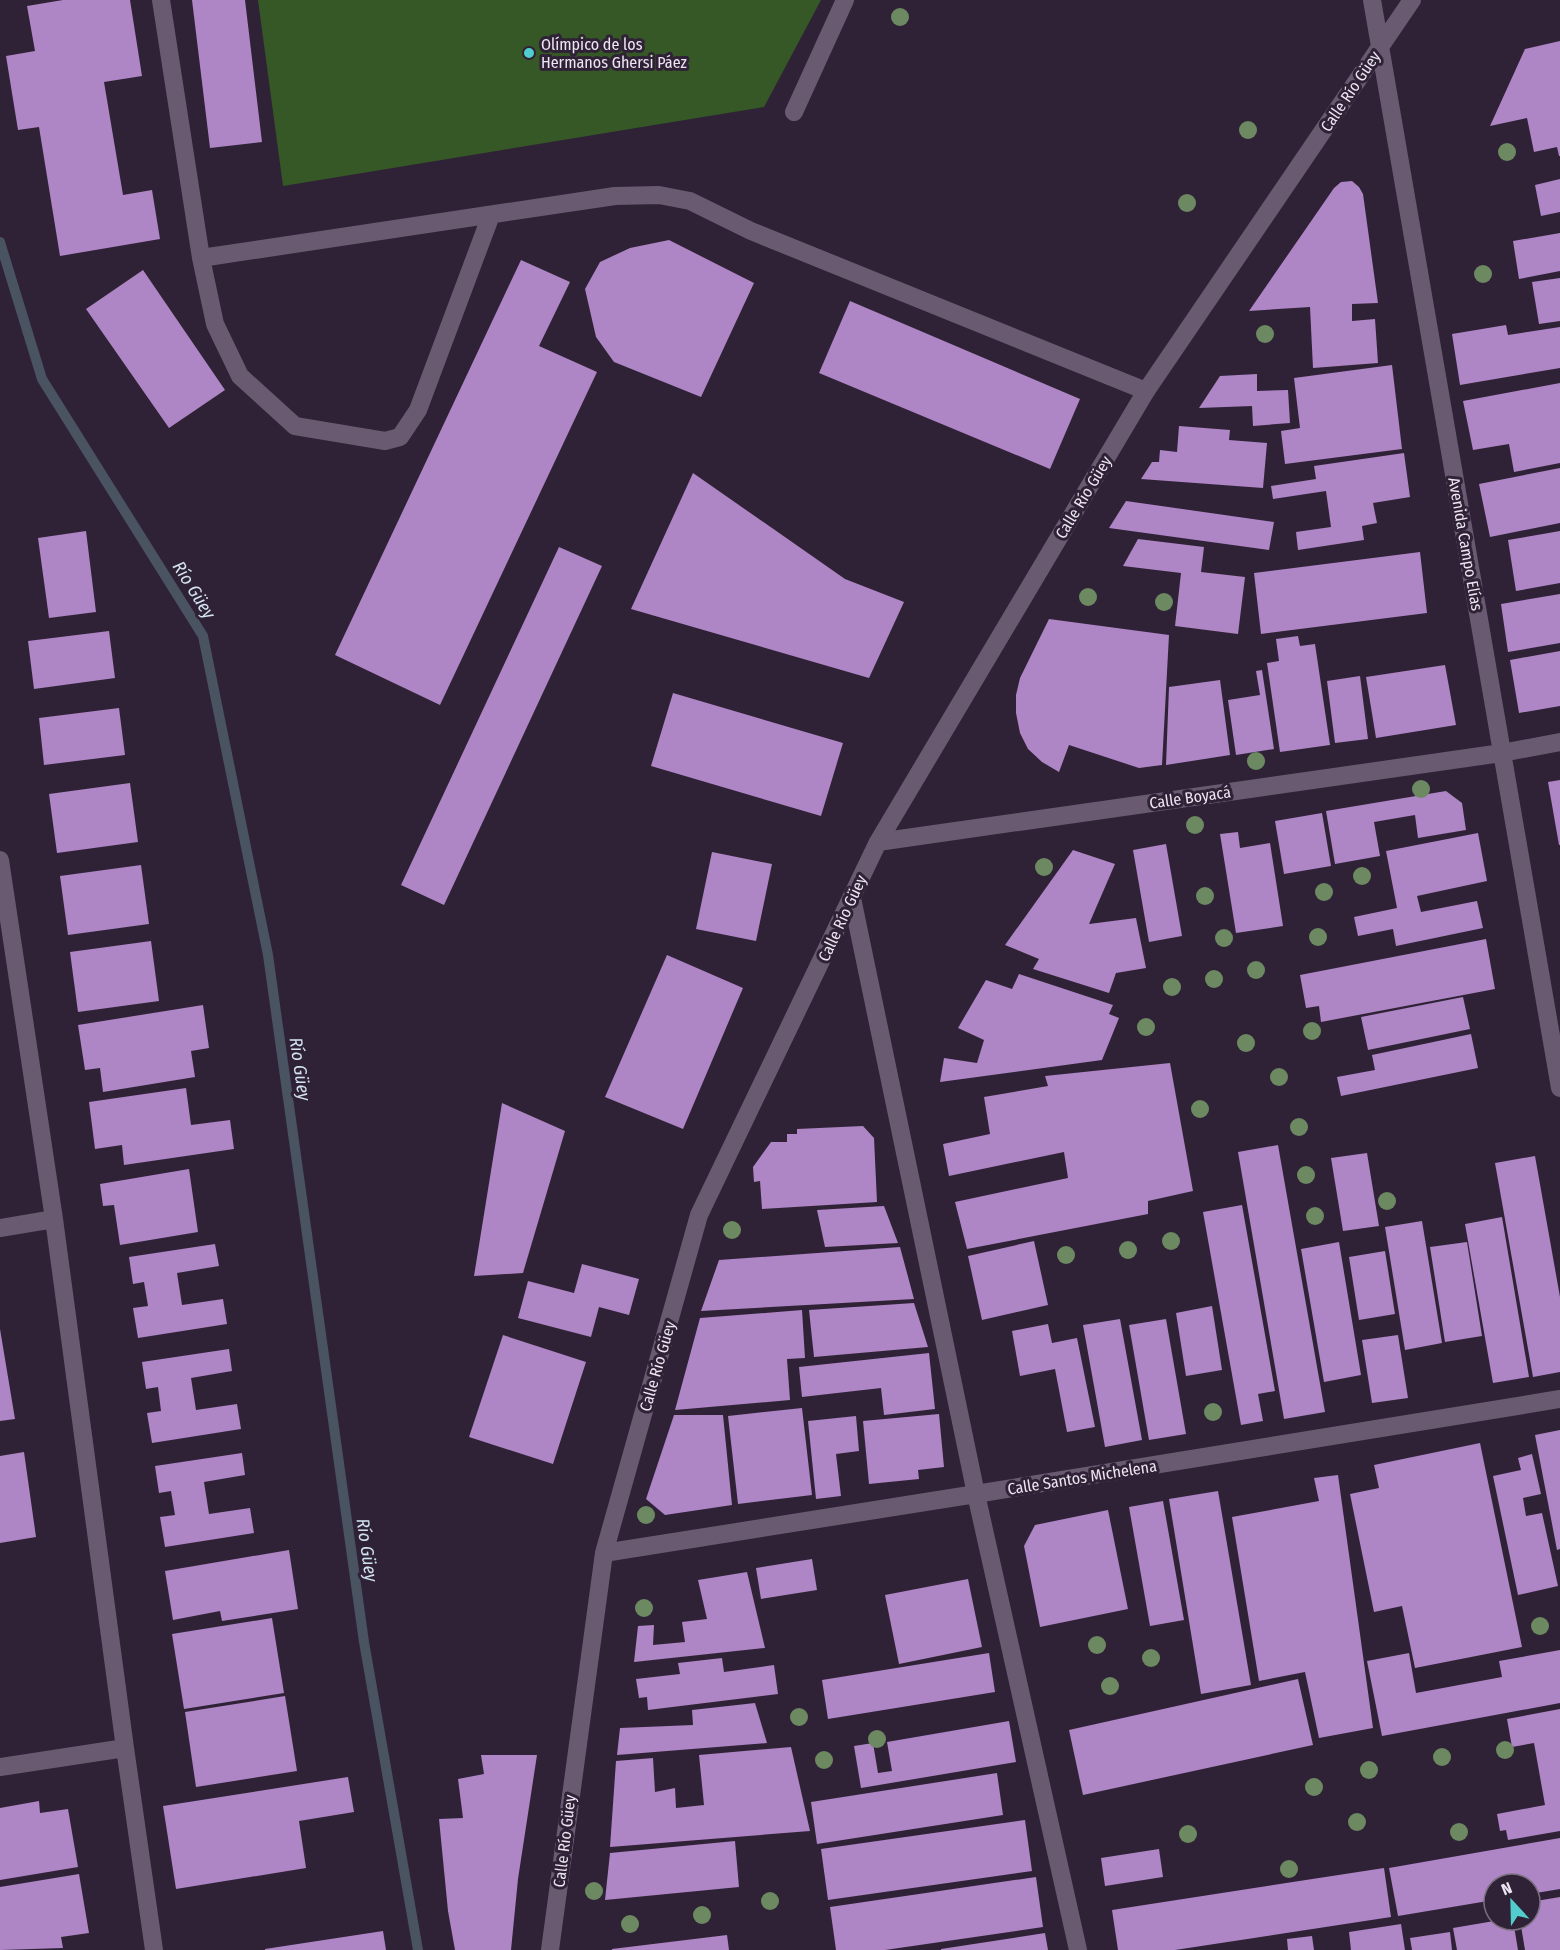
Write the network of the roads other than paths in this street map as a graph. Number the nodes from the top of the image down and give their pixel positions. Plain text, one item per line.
1 (161, 0) edge
2 (845, 0) edge
3 (1372, 0) edge
4 (1412, 0) edge
5 (1381, 45) junction
6 (794, 112) dead end
7 (491, 215) junction
8 (201, 258) junction
9 (1146, 391) junction
10 (1560, 742) edge
11 (1502, 753) junction
12 (878, 842) junction
13 (0, 860) edge
14 (852, 898) junction
15 (1560, 1088) edge
16 (54, 1219) junction
17 (0, 1228) edge
18 (1560, 1399) edge
19 (976, 1494) junction
20 (604, 1553) junction
21 (125, 1748) junction
22 (0, 1767) edge
23 (154, 1950) edge
24 (550, 1950) edge
25 (1078, 1950) edge

1 - 8 street
2 - 6 street
3 - 5 street, Avenida Campo Elías
4 - 5 street, Calle Río Güey
5 - 9 street, Calle Río Güey
5 - 11 street, Avenida Campo Elías
7 - 8 street
7 - 8 street
7 - 9 street
9 - 12 street, Calle Río Güey
10 - 11 street, Calle Boyacá
11 - 12 street, Calle Boyacá
11 - 15 street, Avenida Campo Elías
12 - 14 street, Calle Río Güey
13 - 16 street
14 - 19 street
14 - 20 street, Calle Río Güey
16 - 17 street
16 - 21 street
18 - 19 street, Calle Santos Michelena
19 - 20 street, Calle Santos Michelena
19 - 25 street
20 - 24 street, Calle Río Güey
21 - 22 street
21 - 23 street

